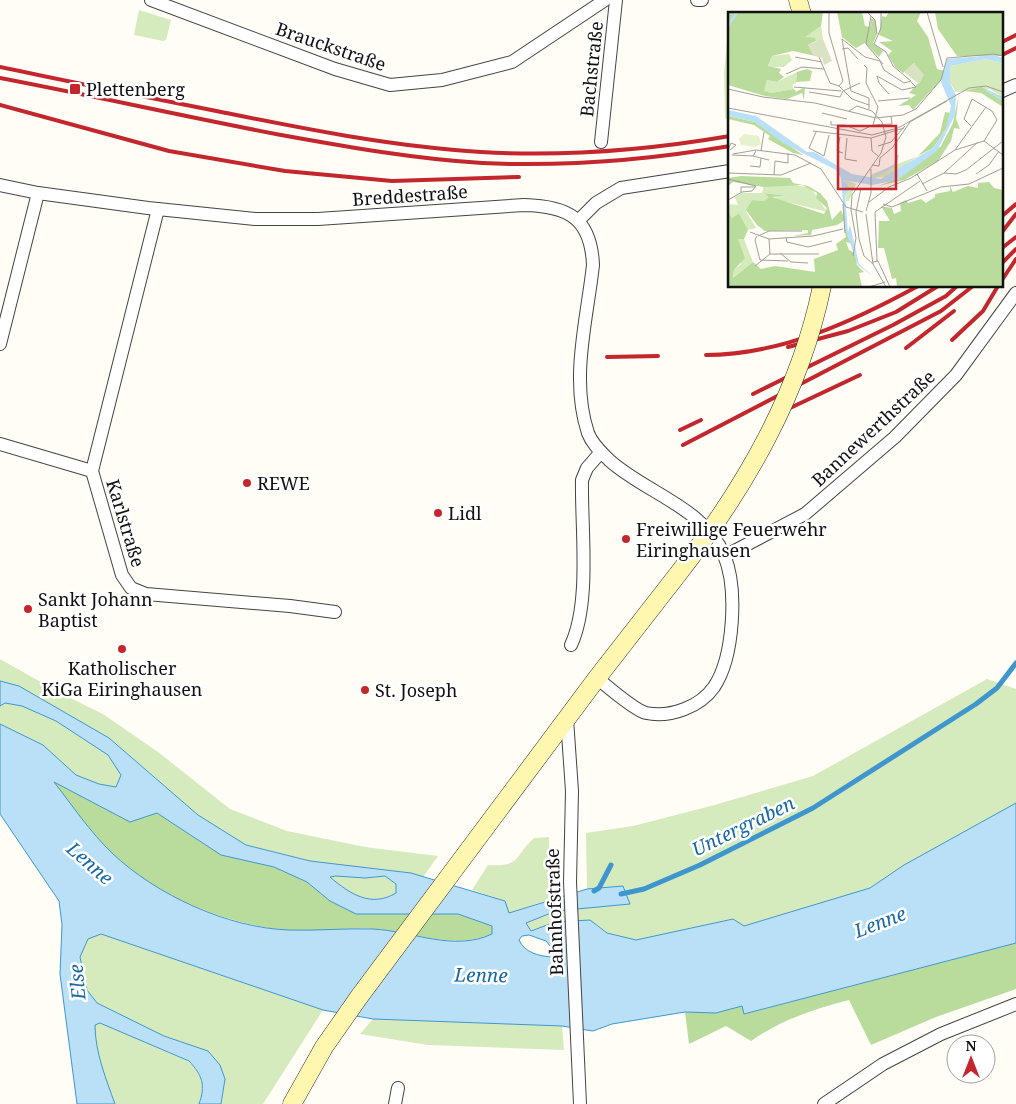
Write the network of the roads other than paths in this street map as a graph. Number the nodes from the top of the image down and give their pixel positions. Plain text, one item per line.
1 (151, 0) edge
2 (604, 0) edge
3 (616, 0) edge
4 (697, 0) edge
5 (702, 0) edge
6 (1016, 85) edge
7 (1004, 90) edge
8 (601, 142) dead end
9 (728, 171) edge
10 (0, 185) edge
11 (38, 193) junction
12 (158, 209) junction
13 (579, 220) junction
14 (822, 288) edge
15 (1016, 293) edge
16 (0, 344) edge
17 (0, 444) edge
18 (601, 452) junction
19 (92, 471) junction
20 (725, 556) junction
21 (335, 612) dead end
22 (571, 645) dead end
23 (597, 678) junction
24 (567, 719) junction
25 (1016, 1004) edge
26 (398, 1088) dead end
27 (293, 1102) edge
28 (395, 1104) edge
29 (580, 1104) edge
30 (824, 1104) edge

1 - 2 street, Brauckstraße
3 - 8 street, Bachstraße
4 - 5 street
6 - 7 street
9 - 13 street
10 - 11 street, Breddestraße
11 - 12 street, Breddestraße
11 - 16 street
12 - 13 street, Breddestraße
12 - 19 street, Karlstraße
13 - 18 street
14 - 23 main road, bridge
15 - 20 street, Bannewerthstraße
17 - 19 street
18 - 20 street
18 - 22 street
19 - 21 street, Karlstraße
20 - 23 street
23 - 24 main road
24 - 27 main road
24 - 29 street, Bahnhofstraße
25 - 30 street
26 - 28 street

